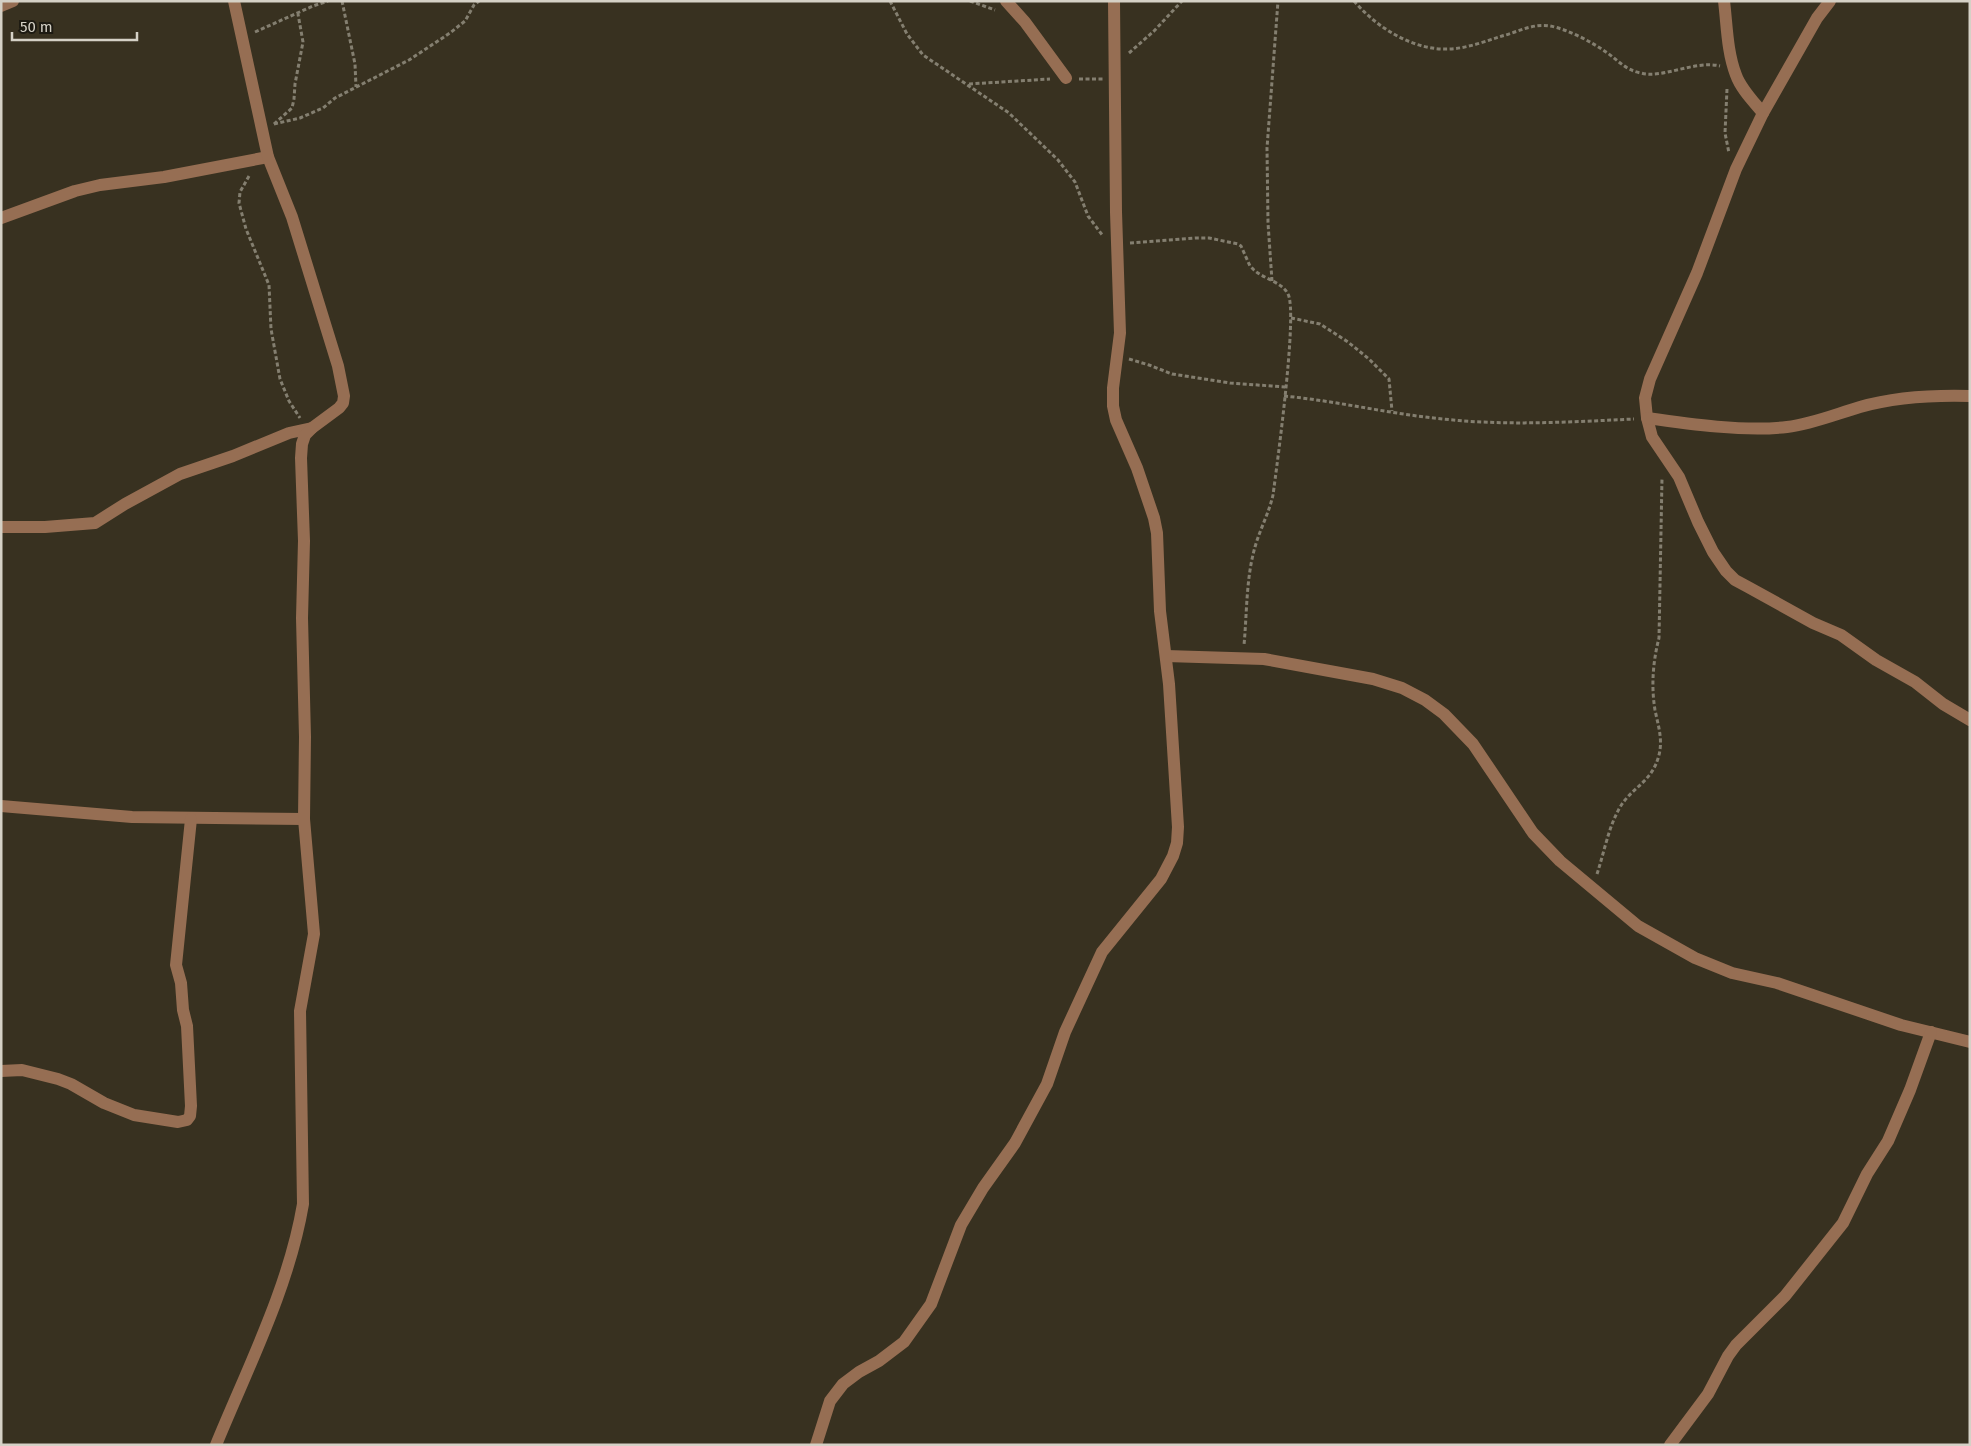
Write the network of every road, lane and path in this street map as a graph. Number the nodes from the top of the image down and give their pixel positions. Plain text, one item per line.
1 (13, 1) edge
2 (234, 1) edge
3 (328, 1) edge
4 (342, 1) edge
5 (479, 1) edge
6 (890, 1) edge
7 (1006, 1) edge
8 (1114, 1) edge
9 (1182, 1) edge
10 (1278, 1) edge
11 (1354, 1) edge
12 (1724, 1) edge
13 (1830, 1) edge
14 (1, 6) edge
15 (298, 14) junction
16 (241, 39) junction
17 (1116, 64) junction
18 (1736, 75) junction
19 (1066, 78) junction
20 (1116, 80) junction
21 (968, 84) junction
22 (356, 87) junction
23 (1728, 88) dead end
24 (1762, 113) junction
25 (273, 124) junction
26 (262, 133) junction
27 (262, 158) junction
28 (1736, 169) junction
29 (1, 218) edge
30 (1118, 243) junction
31 (1272, 281) junction
32 (1291, 318) junction
33 (1117, 356) junction
34 (1285, 387) junction
35 (1284, 396) junction
36 (1970, 396) edge
37 (1392, 411) junction
38 (1647, 418) junction
39 (308, 428) junction
40 (1663, 455) junction
41 (1, 527) edge
42 (1166, 656) junction
43 (1243, 658) junction
44 (1970, 720) edge
45 (1, 806) edge
46 (191, 819) junction
47 (304, 819) junction
48 (1592, 888) junction
49 (1931, 1032) junction
50 (1970, 1042) edge
51 (1, 1070) edge
52 (216, 1445) edge
53 (816, 1445) edge
54 (1670, 1445) edge

1 - 14 street
2 - 16 street
3 - 15 path
4 - 22 path
5 - 22 path
6 - 21 path
7 - 19 street
8 - 17 street
9 - 17 path
10 - 31 path
11 - 18 path
12 - 18 street
13 - 24 street
15 - 16 path
15 - 25 path
16 - 26 street
17 - 20 street
18 - 24 street
19 - 20 path
19 - 21 path
20 - 30 street
21 - 30 path
22 - 25 path
23 - 28 path
24 - 28 street
25 - 26 path
26 - 27 street
27 - 29 street
27 - 39 path
27 - 39 street
28 - 38 street
30 - 31 path
30 - 33 street
31 - 32 path
32 - 34 path
32 - 37 path
33 - 34 path
33 - 42 street
34 - 35 path
35 - 37 path
35 - 43 path
36 - 38 street
37 - 38 path
38 - 40 street
39 - 41 street
39 - 47 street
40 - 44 street
40 - 48 path
42 - 43 street
42 - 53 street
43 - 48 street
45 - 46 street
46 - 47 street
46 - 51 street
47 - 52 street
48 - 49 street
49 - 50 street
49 - 54 street

